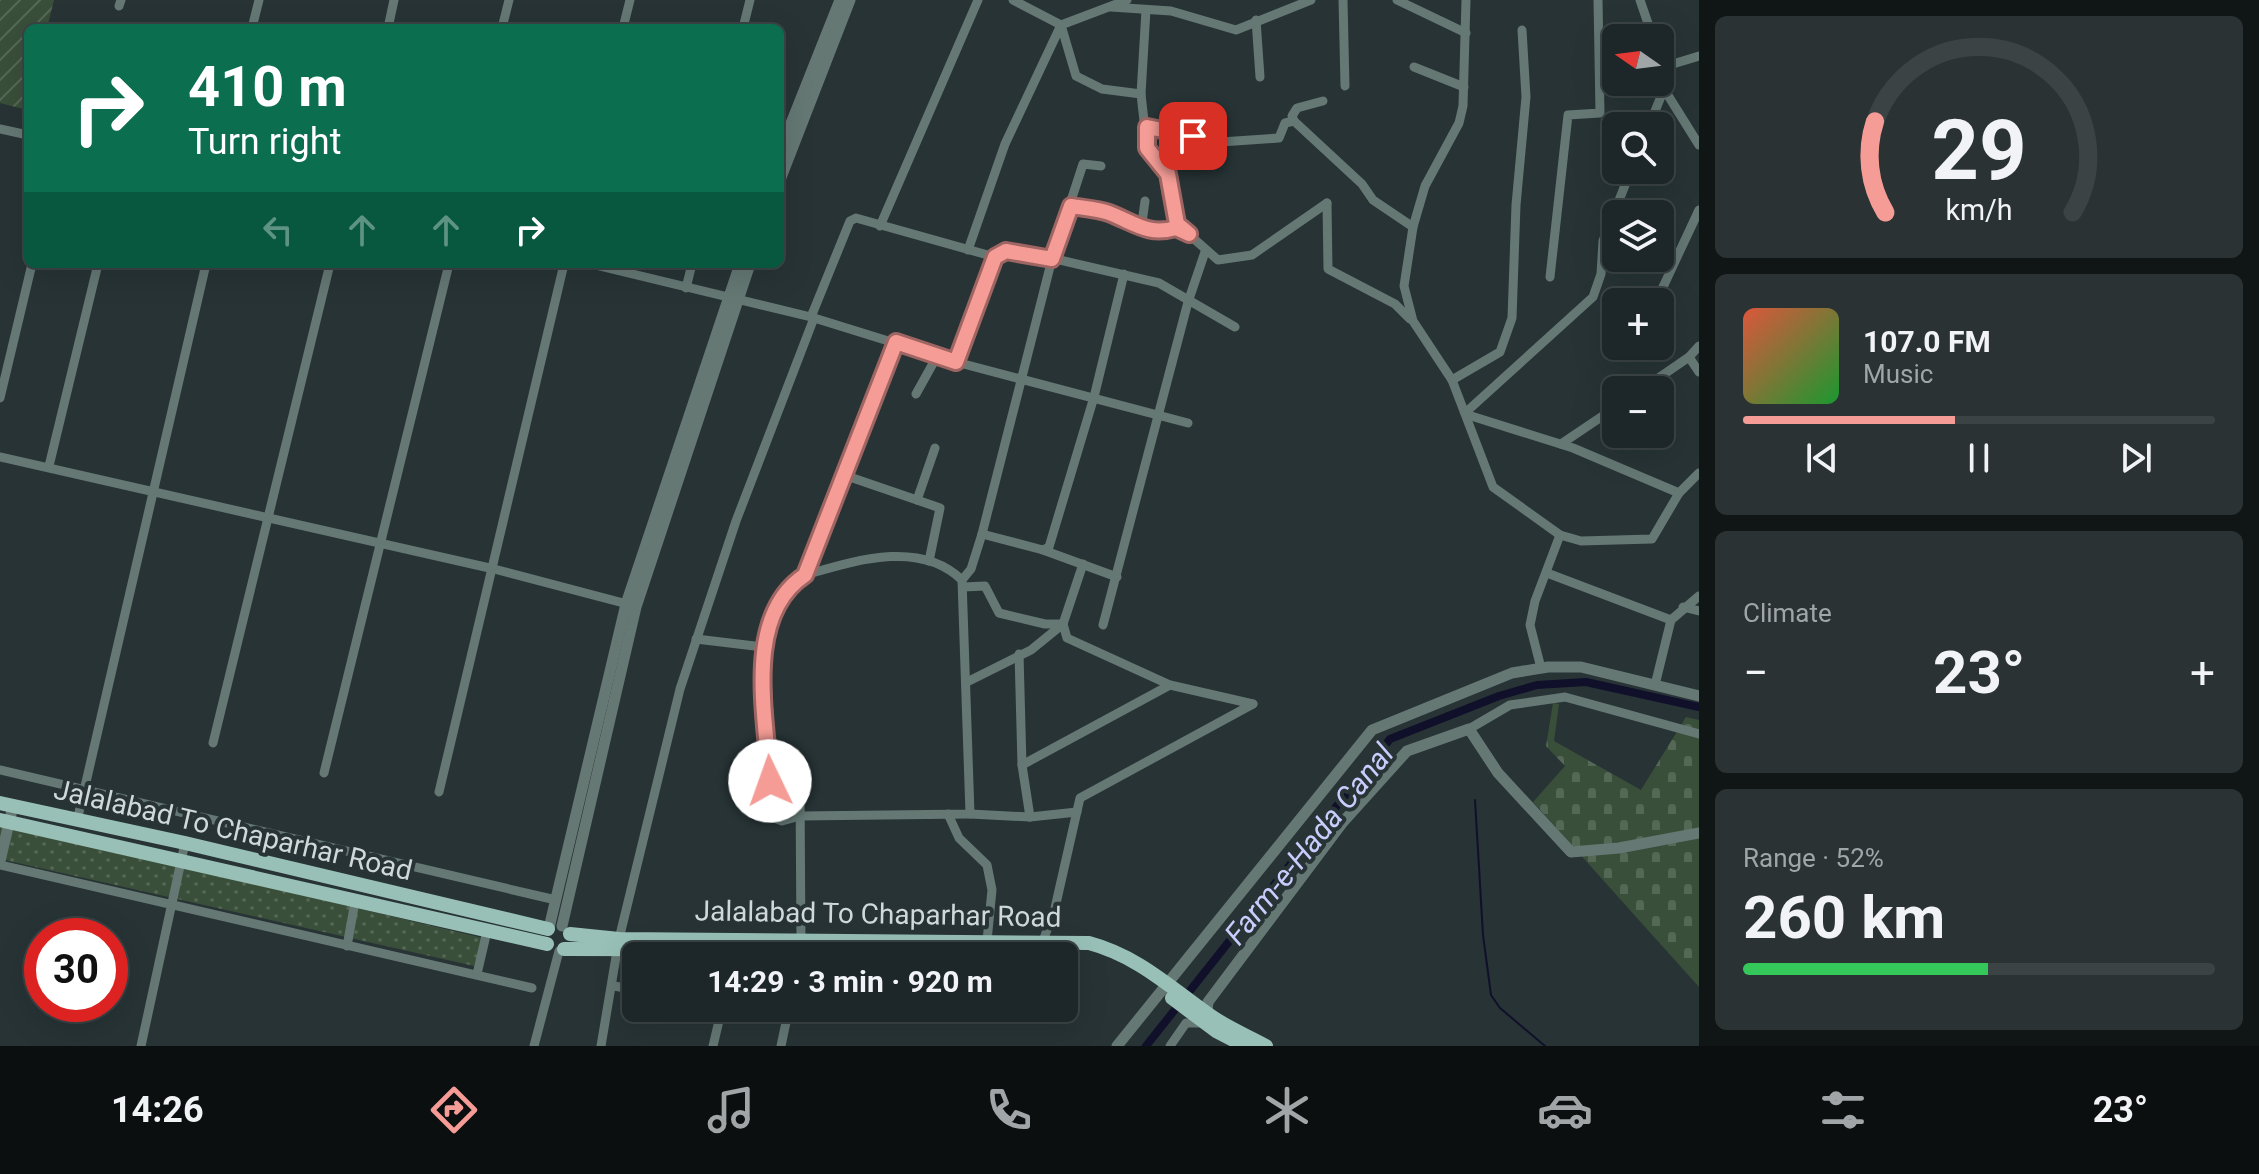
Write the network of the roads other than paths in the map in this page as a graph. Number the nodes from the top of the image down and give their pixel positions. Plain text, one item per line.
1 (259, 0) edge
2 (394, 0) edge
3 (509, 0) edge
4 (630, 0) edge
5 (750, 0) edge
6 (840, 0) edge
7 (850, 0) edge
8 (978, 0) edge
9 (1013, 0) edge
10 (1126, 0) edge
11 (1311, 0) edge
12 (1343, 0) edge
13 (1397, 0) edge
14 (1466, 0) edge
15 (1598, 0) edge
16 (1640, 0) edge
17 (1095, 5) edge
18 (1111, 7) junction
19 (1146, 10) junction
20 (1256, 20) junction
21 (253, 24) edge
22 (389, 24) edge
23 (503, 24) edge
24 (624, 24) edge
25 (744, 24) edge
26 (1648, 24) edge
27 (1061, 25) junction
28 (1522, 30) dead end
29 (1466, 33) junction
30 (1699, 56) edge
31 (1674, 60) edge
32 (1414, 67) dead end
33 (1260, 77) dead end
34 (1345, 86) dead end
35 (1464, 87) junction
36 (1141, 94) junction
37 (1668, 96) edge
38 (1323, 101) dead end
39 (1294, 121) junction
40 (1147, 127) junction
41 (0, 129) edge
42 (24, 134) edge
43 (784, 141) edge
44 (1699, 145) edge
45 (1101, 166) dead end
46 (784, 170) edge
47 (1625, 184) edge
48 (1145, 201) dead end
49 (1071, 206) junction
50 (1699, 210) edge
51 (880, 226) junction
52 (1413, 227) junction
53 (1141, 230) junction
54 (1189, 234) junction
55 (968, 250) junction
56 (1205, 252) junction
57 (995, 257) junction
58 (1052, 259) junction
59 (31, 268) edge
60 (97, 268) edge
61 (205, 268) edge
62 (329, 268) edge
63 (448, 268) edge
64 (563, 268) edge
65 (607, 268) edge
66 (691, 268) edge
67 (739, 268) edge
68 (748, 268) edge
69 (1124, 274) junction
70 (1550, 277) dead end
71 (686, 288) junction
72 (1663, 288) edge
73 (733, 299) junction
74 (1188, 302) junction
75 (812, 317) junction
76 (1413, 321) junction
77 (1235, 327) dead end
78 (896, 342) junction
79 (1699, 346) edge
80 (1689, 357) junction
81 (956, 362) junction
82 (1699, 372) edge
83 (1661, 376) edge
84 (1452, 380) junction
85 (1021, 381) junction
86 (916, 394) dead end
87 (1094, 397) junction
88 (0, 398) edge
89 (1161, 413) junction
90 (1467, 414) junction
91 (1602, 416) edge
92 (1188, 423) dead end
93 (1561, 444) junction
94 (935, 448) dead end
95 (0, 457) edge
96 (49, 466) junction
97 (1699, 473) edge
98 (841, 474) junction
99 (1679, 493) junction
100 (153, 494) junction
101 (917, 500) junction
102 (268, 517) junction
103 (982, 534) junction
104 (1560, 535) junction
105 (381, 543) junction
106 (1043, 550) junction
107 (929, 561) junction
108 (1083, 564) junction
109 (494, 569) junction
110 (1547, 573) junction
111 (805, 575) junction
112 (1117, 577) junction
113 (962, 584) junction
114 (1699, 596) edge
115 (631, 605) junction
116 (1683, 607) junction
117 (1699, 611) edge
118 (1671, 620) junction
119 (1063, 624) junction
120 (1103, 625) dead end
121 (696, 639) junction
122 (763, 647) junction
123 (1019, 654) junction
124 (1541, 668) junction
125 (967, 682) junction
126 (1170, 685) junction
127 (1655, 685) junction
128 (1699, 696) edge
129 (1469, 729) junction
130 (1699, 734) edge
131 (213, 743) dead end
132 (1022, 765) junction
133 (0, 770) edge
134 (324, 773) dead end
135 (800, 786) dead end
136 (84, 789) junction
137 (439, 792) dead end
138 (6, 805) edge
139 (1077, 812) junction
140 (948, 814) junction
141 (970, 814) junction
142 (800, 816) junction
143 (1030, 817) junction
144 (77, 821) junction
145 (5, 822) edge
146 (1699, 833) edge
147 (185, 843) junction
148 (182, 859) junction
149 (0, 863) edge
150 (556, 900) junction
151 (355, 902) junction
152 (172, 904) junction
153 (487, 931) junction
154 (557, 937) junction
155 (987, 941) junction
156 (1043, 941) junction
157 (801, 942) edge
158 (964, 942) edge
159 (619, 944) junction
160 (622, 944) edge
161 (347, 946) junction
162 (1078, 951) edge
163 (477, 974) junction
164 (614, 986) junction
165 (622, 987) edge
166 (532, 988) dead end
167 (1168, 989) junction
168 (1208, 1019) junction
169 (719, 1022) edge
170 (786, 1022) edge
171 (141, 1046) edge
172 (534, 1046) edge
173 (601, 1046) edge
174 (713, 1046) edge
175 (781, 1046) edge
176 (1117, 1046) edge
177 (1170, 1046) edge
178 (1245, 1046) edge
179 (1266, 1046) edge

1 - 21 street
2 - 22 street
3 - 23 street
4 - 24 street
5 - 25 street
6 - 43 street
7 - 46 street
8 - 51 street
9 - 27 street
10 - 18 street
11 - 20 street
12 - 34 street
13 - 29 street
14 - 29 street
15 - 70 street
16 - 26 street
17 - 18 street
17 - 27 street
18 - 19 street
19 - 20 street
19 - 36 street
20 - 33 street
27 - 36 street
27 - 55 street
28 - 84 street
29 - 35 street
30 - 31 street
32 - 35 street
35 - 52 street
36 - 40 street
37 - 44 street
38 - 39 street
39 - 40 street
39 - 52 street
40 - 54 street
41 - 42 street
45 - 49 street
47 - 90 street
48 - 53 street
49 - 53 street
49 - 58 street
50 - 72 street
51 - 55 street
51 - 75 street
52 - 76 street
53 - 54 street
54 - 56 street
55 - 57 street
56 - 74 street
56 - 76 street
57 - 58 street
57 - 81 street
58 - 69 street
58 - 85 street
59 - 88 street
60 - 96 street
61 - 100 street
62 - 102 street
63 - 105 street
64 - 109 street
65 - 71 street
66 - 71 street
67 - 73 street
68 - 73 street
69 - 74 street
69 - 87 street
71 - 73 street
73 - 75 street
73 - 115 street
74 - 77 street
74 - 89 street
75 - 78 street
75 - 121 street
76 - 84 street
78 - 81 street
78 - 98 street
79 - 80 street
80 - 82 street
80 - 83 street
81 - 85 street
81 - 86 street
84 - 90 street
85 - 87 street
85 - 103 street
87 - 89 street
87 - 106 street
89 - 92 street
89 - 112 street
90 - 93 street
90 - 104 street
91 - 93 street
93 - 99 street
94 - 101 street
95 - 96 street
96 - 100 street
97 - 99 street
98 - 101 street
98 - 111 street
99 - 104 street
100 - 102 street
100 - 136 street
101 - 107 street
102 - 105 street
102 - 131 street
103 - 106 street
103 - 113 street
104 - 110 street
105 - 109 street
105 - 134 street
106 - 108 street
107 - 111 street
107 - 113 street
108 - 112 street
108 - 119 street
109 - 115 street
109 - 137 street
110 - 118 street
110 - 124 street
111 - 122 street
112 - 120 street
113 - 119 street
113 - 125 street
114 - 116 street
115 - 150 street
115 - 154 street
116 - 117 street
116 - 118 street
118 - 127 street
119 - 123 street
119 - 126 street
121 - 122 street
121 - 159 street
122 - 142 street
123 - 125 street
123 - 132 street
124 - 127 street
124 - 167 street
125 - 141 street
126 - 132 street
126 - 139 street
127 - 128 street
129 - 130 street
129 - 146 street
129 - 168 street
132 - 143 street
133 - 136 street
135 - 142 street
136 - 144 street
136 - 150 street
138 - 144 main road, Jalalabad To Chaparhar Road
138 - 145 street
139 - 143 street
139 - 156 street
140 - 141 street
140 - 142 street
140 - 155 street
141 - 143 street
142 - 157 street
144 - 147 main road, Jalalabad To Chaparhar Road
145 - 148 main road, Jalalabad To Chaparhar Road
145 - 149 street
147 - 148 street
147 - 154 main road, Jalalabad To Chaparhar Road
148 - 151 main road, Jalalabad To Chaparhar Road
148 - 152 street
149 - 152 street
150 - 154 street
151 - 153 main road, Jalalabad To Chaparhar Road
151 - 161 street
152 - 161 street
152 - 171 street
153 - 154 main road, Jalalabad To Chaparhar Road
153 - 163 street
154 - 159 main road, Jalalabad To Chaparhar Road
154 - 172 street
155 - 156 main road, Jalalabad To Chaparhar Road
155 - 158 main road, Jalalabad To Chaparhar Road
156 - 167 main road, Jalalabad To Chaparhar Road
159 - 160 main road, Jalalabad To Chaparhar Road
159 - 164 street
161 - 163 street
162 - 167 main road, Jalalabad To Chaparhar Road
163 - 166 street
164 - 165 street
164 - 173 street
167 - 168 main road
167 - 176 street
168 - 177 street
168 - 178 main road
168 - 179 main road
169 - 174 street
170 - 175 street

